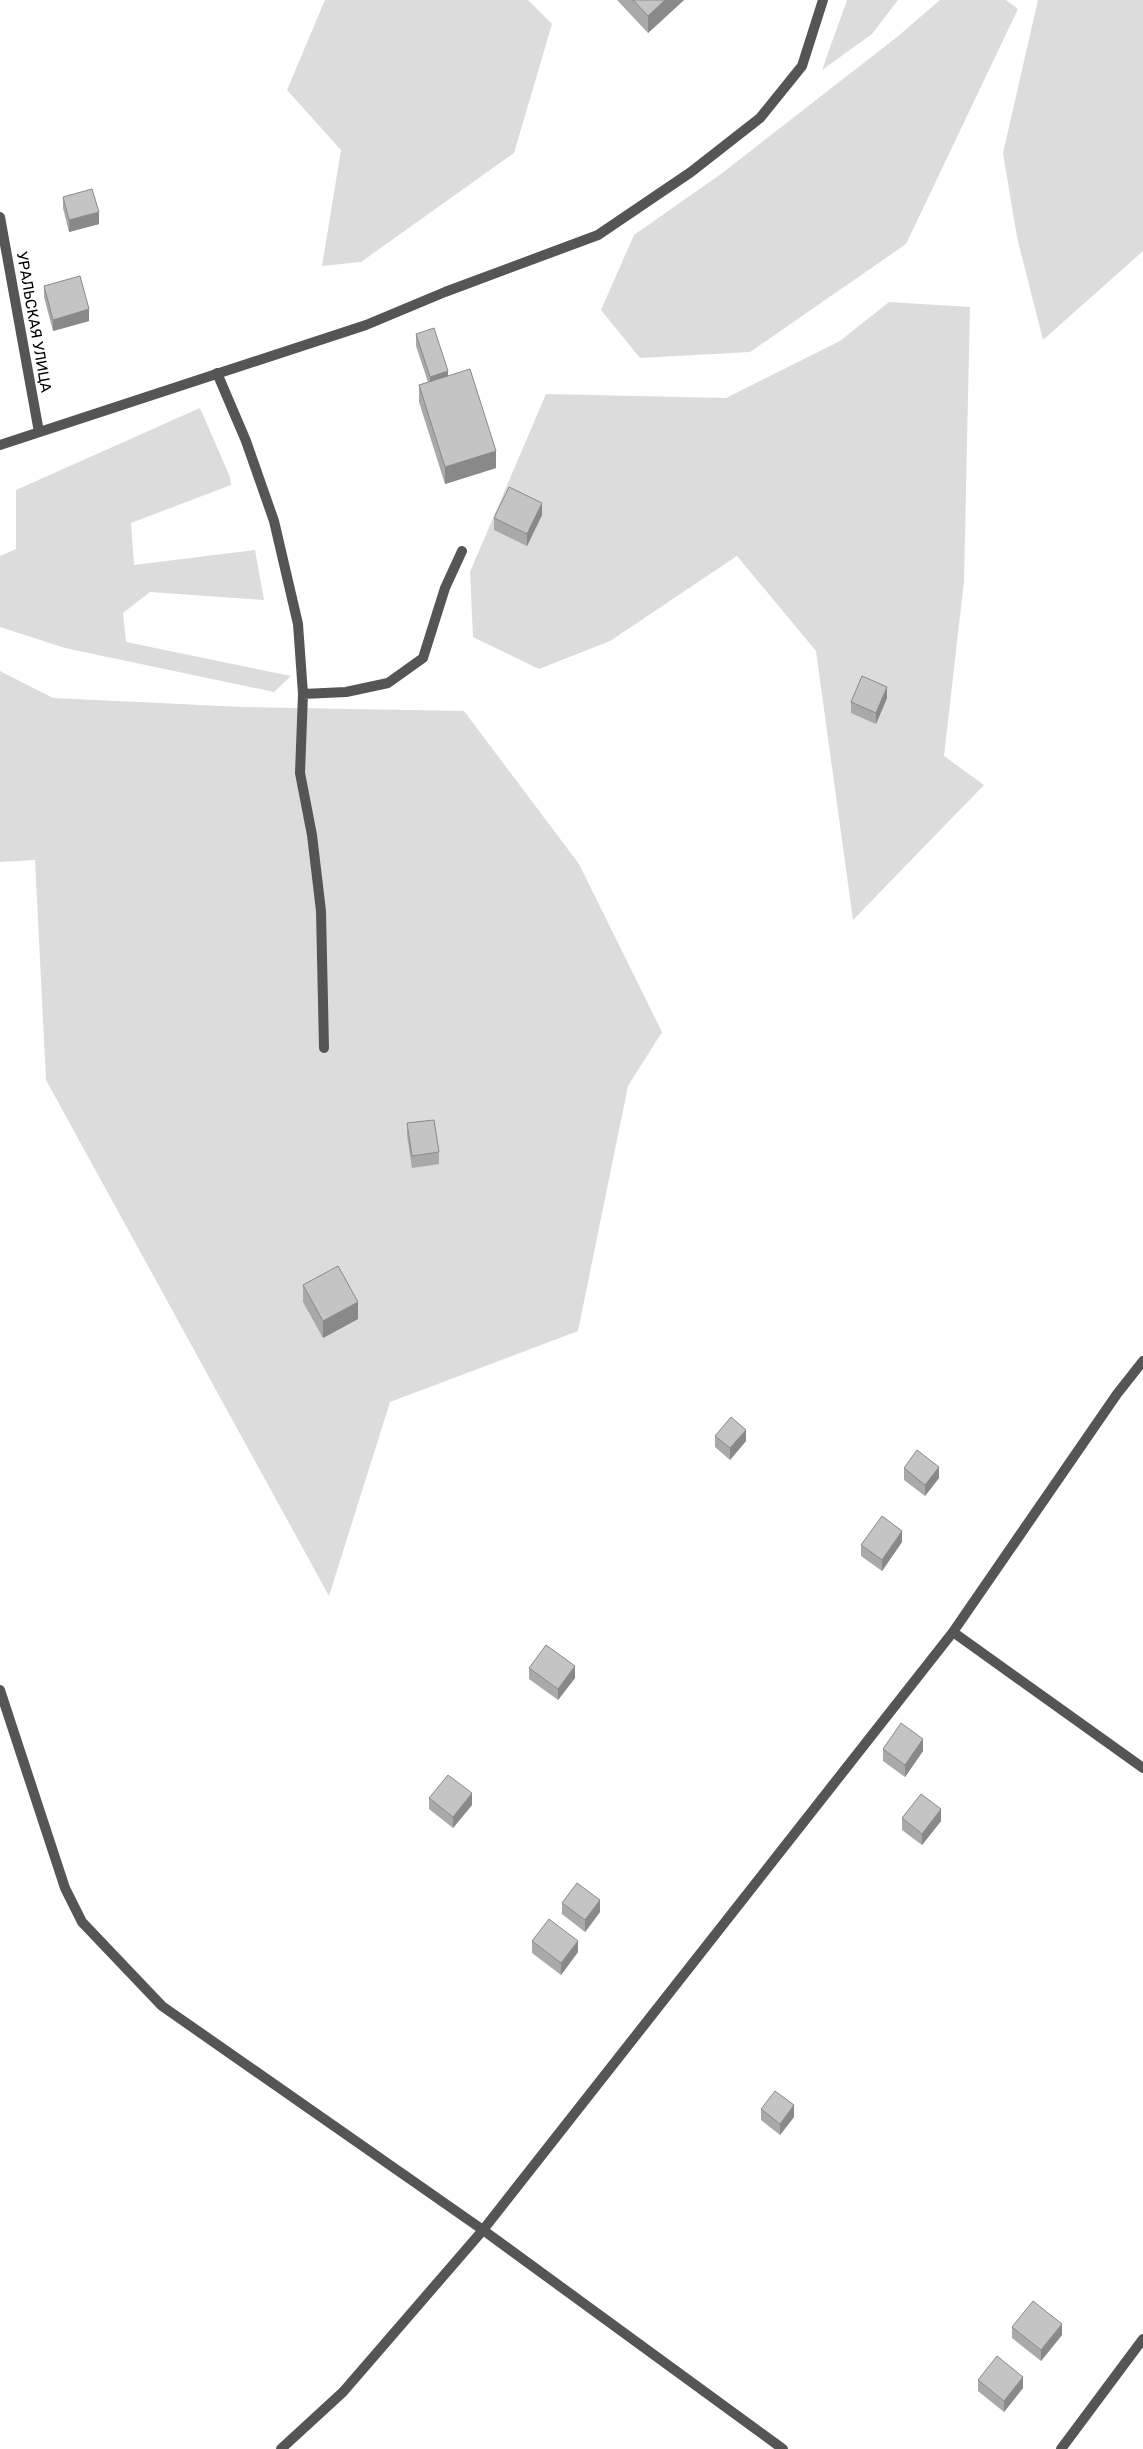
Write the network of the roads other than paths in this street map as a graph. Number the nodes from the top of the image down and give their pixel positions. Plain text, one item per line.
1 (823, 0) edge
2 (0, 216) edge
3 (217, 373) junction
4 (39, 432) junction
5 (0, 445) edge
6 (462, 552) dead end
7 (303, 694) junction
8 (324, 1048) dead end
9 (1143, 1360) edge
10 (953, 1632) junction
11 (0, 1690) edge
12 (1143, 1768) edge
13 (483, 2230) junction
14 (1143, 2339) edge
15 (281, 2449) edge
16 (782, 2449) edge
17 (1061, 2449) edge

1 - 3 street
2 - 4 street, УРАЛЬСКАЯ УЛИЦА
3 - 4 street
3 - 7 street
4 - 5 street
6 - 7 street
7 - 8 street
9 - 10 street
10 - 12 street
10 - 13 street
11 - 13 street
13 - 15 street
13 - 16 street
14 - 17 street

